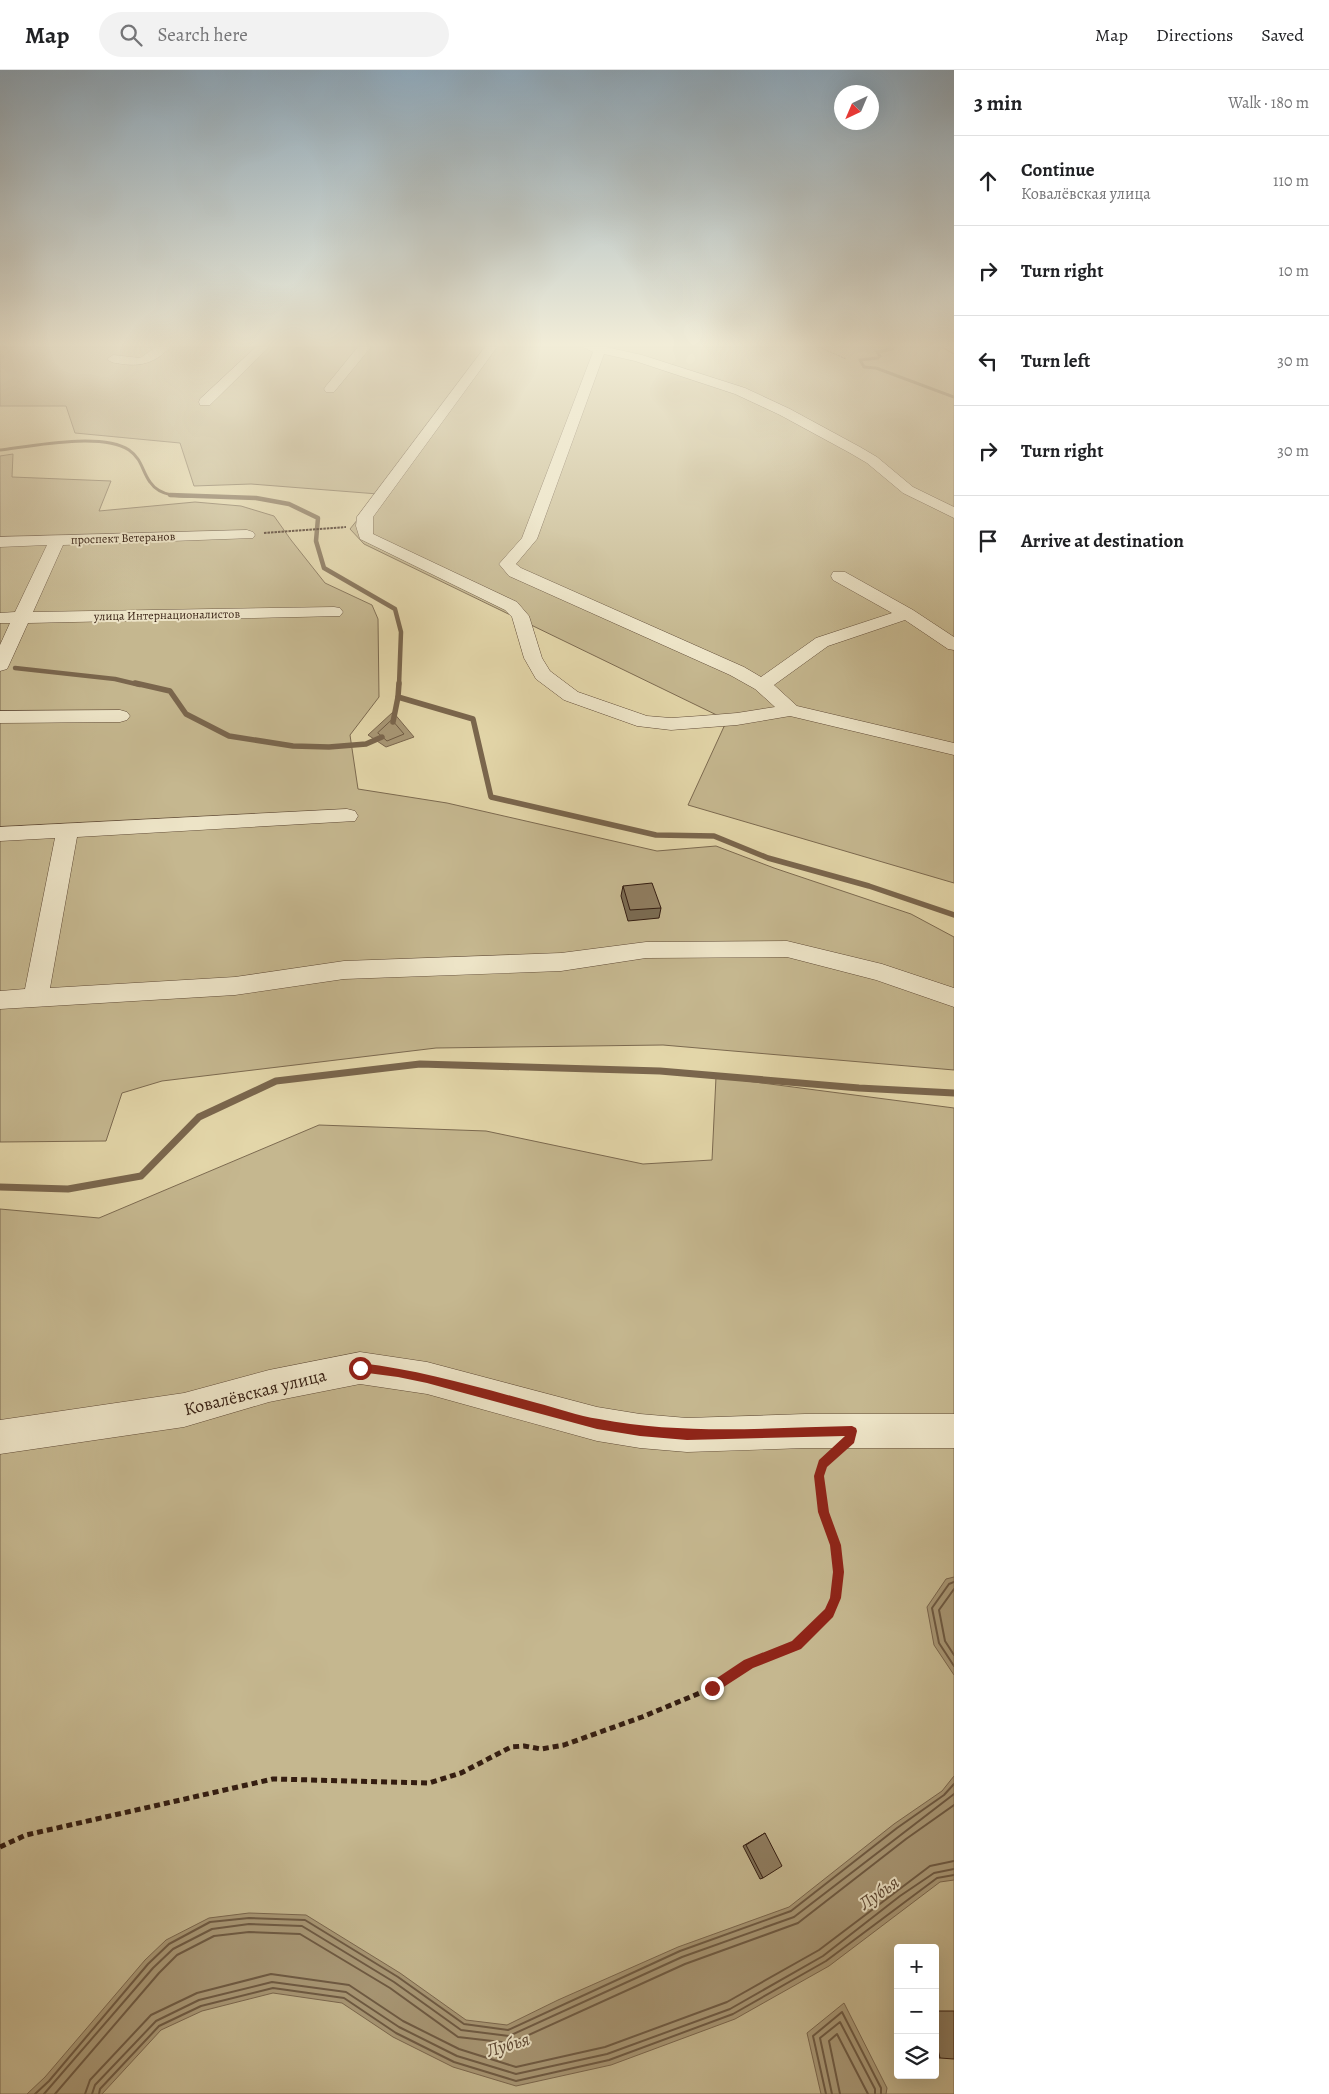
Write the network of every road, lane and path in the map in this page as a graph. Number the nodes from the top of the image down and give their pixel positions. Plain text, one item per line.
1 (421, 441) edge
2 (563, 441) edge
3 (839, 441) edge
4 (954, 513) edge
5 (323, 528) dead end
6 (247, 534) joint
7 (58, 540) junction
8 (0, 542) edge
9 (839, 576) dead end
10 (334, 612) dead end
11 (906, 614) junction
12 (0, 618) edge
13 (22, 618) junction
14 (954, 645) edge
15 (0, 665) edge
16 (762, 686) junction
17 (790, 710) junction
18 (120, 716) dead end
19 (0, 717) edge
20 (954, 749) edge
21 (347, 816) dead end
22 (66, 832) junction
23 (0, 834) edge
24 (36, 997) junction
25 (954, 998) edge
26 (0, 1000) edge
27 (852, 1431) junction
28 (954, 1431) edge
29 (0, 1437) edge
30 (0, 1847) edge

1 - 17 street
2 - 16 street
3 - 4 street
5 - 6 path
6 - 7 street, проспект Ветеранов
7 - 8 street, проспект Ветеранов
7 - 13 street
9 - 11 street
10 - 13 street, улица Интернационалистов
11 - 14 street
11 - 16 street
12 - 13 street, улица Интернационалистов
13 - 15 street
16 - 17 street
17 - 20 street
18 - 19 street
21 - 22 street
22 - 23 street
22 - 24 street
24 - 25 street
24 - 26 street
27 - 28 street, Ковалёвская улица
27 - 29 street, Ковалёвская улица
27 - 30 path

